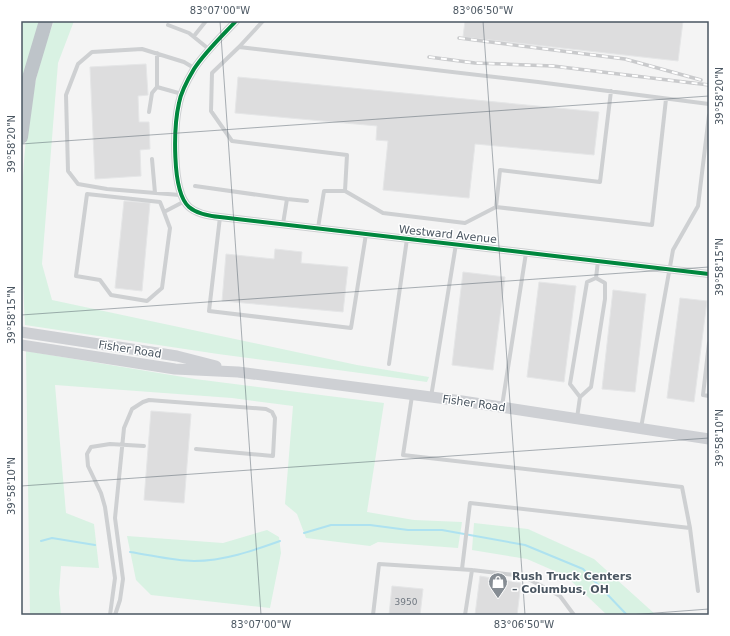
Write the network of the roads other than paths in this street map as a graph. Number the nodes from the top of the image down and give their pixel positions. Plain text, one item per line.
1 (46, 21) edge
2 (206, 21) edge
3 (236, 21) edge
4 (263, 21) edge
5 (168, 25) dead end
6 (194, 36) junction
7 (239, 47) junction
8 (210, 50) junction
9 (157, 54) junction
10 (194, 68) junction
11 (157, 87) junction
12 (611, 91) junction
13 (182, 94) junction
14 (666, 99) junction
15 (709, 104) edge
16 (149, 112) dead end
17 (709, 115) edge
18 (21, 137) edge
19 (152, 159) dead end
20 (196, 186) dead end
21 (345, 191) junction
22 (155, 193) junction
23 (288, 199) junction
24 (184, 201) junction
25 (307, 202) dead end
26 (496, 207) junction
27 (164, 212) junction
28 (220, 217) junction
29 (283, 224) junction
30 (318, 228) junction
31 (366, 234) junction
32 (407, 239) junction
33 (456, 244) junction
34 (526, 252) junction
35 (598, 261) junction
36 (670, 269) junction
37 (709, 274) edge
38 (596, 278) junction
39 (21, 332) edge
40 (709, 343) edge
41 (21, 345) edge
42 (389, 364) dead end
43 (238, 372) junction
44 (412, 395) junction
45 (709, 396) edge
46 (431, 397) junction
47 (580, 398) junction
48 (502, 407) junction
49 (576, 419) junction
50 (641, 428) junction
51 (709, 439) edge
52 (122, 445) junction
53 (144, 446) dead end
54 (196, 449) dead end
55 (690, 528) junction
56 (462, 569) junction
57 (472, 570) junction
58 (698, 591) dead end
59 (110, 615) edge
60 (115, 615) edge
61 (373, 615) edge
62 (465, 615) edge
63 (574, 615) edge

1 - 18 highway
2 - 6 lane
3 - 8 street
4 - 7 lane
5 - 6 lane
6 - 8 lane
7 - 12 lane
7 - 21 lane
8 - 10 street
9 - 10 lane
9 - 11 lane
9 - 22 lane
10 - 13 street
11 - 13 lane
11 - 16 lane
12 - 14 lane
12 - 26 lane
13 - 24 street
14 - 15 lane
14 - 26 lane
17 - 36 lane
19 - 22 lane
20 - 23 lane
21 - 26 lane
21 - 30 lane
22 - 24 lane
23 - 25 lane
23 - 29 lane
24 - 27 lane
24 - 28 street, Westward Avenue
27 - 27 lane
28 - 29 street, Westward Avenue
28 - 31 lane
29 - 30 street, Westward Avenue
30 - 31 street, Westward Avenue
31 - 32 street, Westward Avenue
32 - 33 street, Westward Avenue
32 - 42 lane
33 - 34 street, Westward Avenue
33 - 46 lane
34 - 35 street, Westward Avenue
34 - 48 lane
35 - 36 street, Westward Avenue
35 - 38 lane
36 - 37 street, Westward Avenue
36 - 50 lane
38 - 47 lane
38 - 47 lane
39 - 43 main road, Fisher Road
40 - 45 lane
41 - 43 main road, Fisher Road
43 - 44 main road, Fisher Road
44 - 46 main road, Fisher Road
44 - 55 lane
46 - 48 main road, Fisher Road
47 - 49 lane
48 - 49 main road, Fisher Road
49 - 50 main road, Fisher Road
50 - 51 main road, Fisher Road
52 - 53 lane
52 - 54 lane
52 - 59 lane
52 - 60 lane
55 - 56 lane
55 - 58 lane
56 - 57 lane
56 - 61 lane
57 - 62 lane
57 - 63 lane

